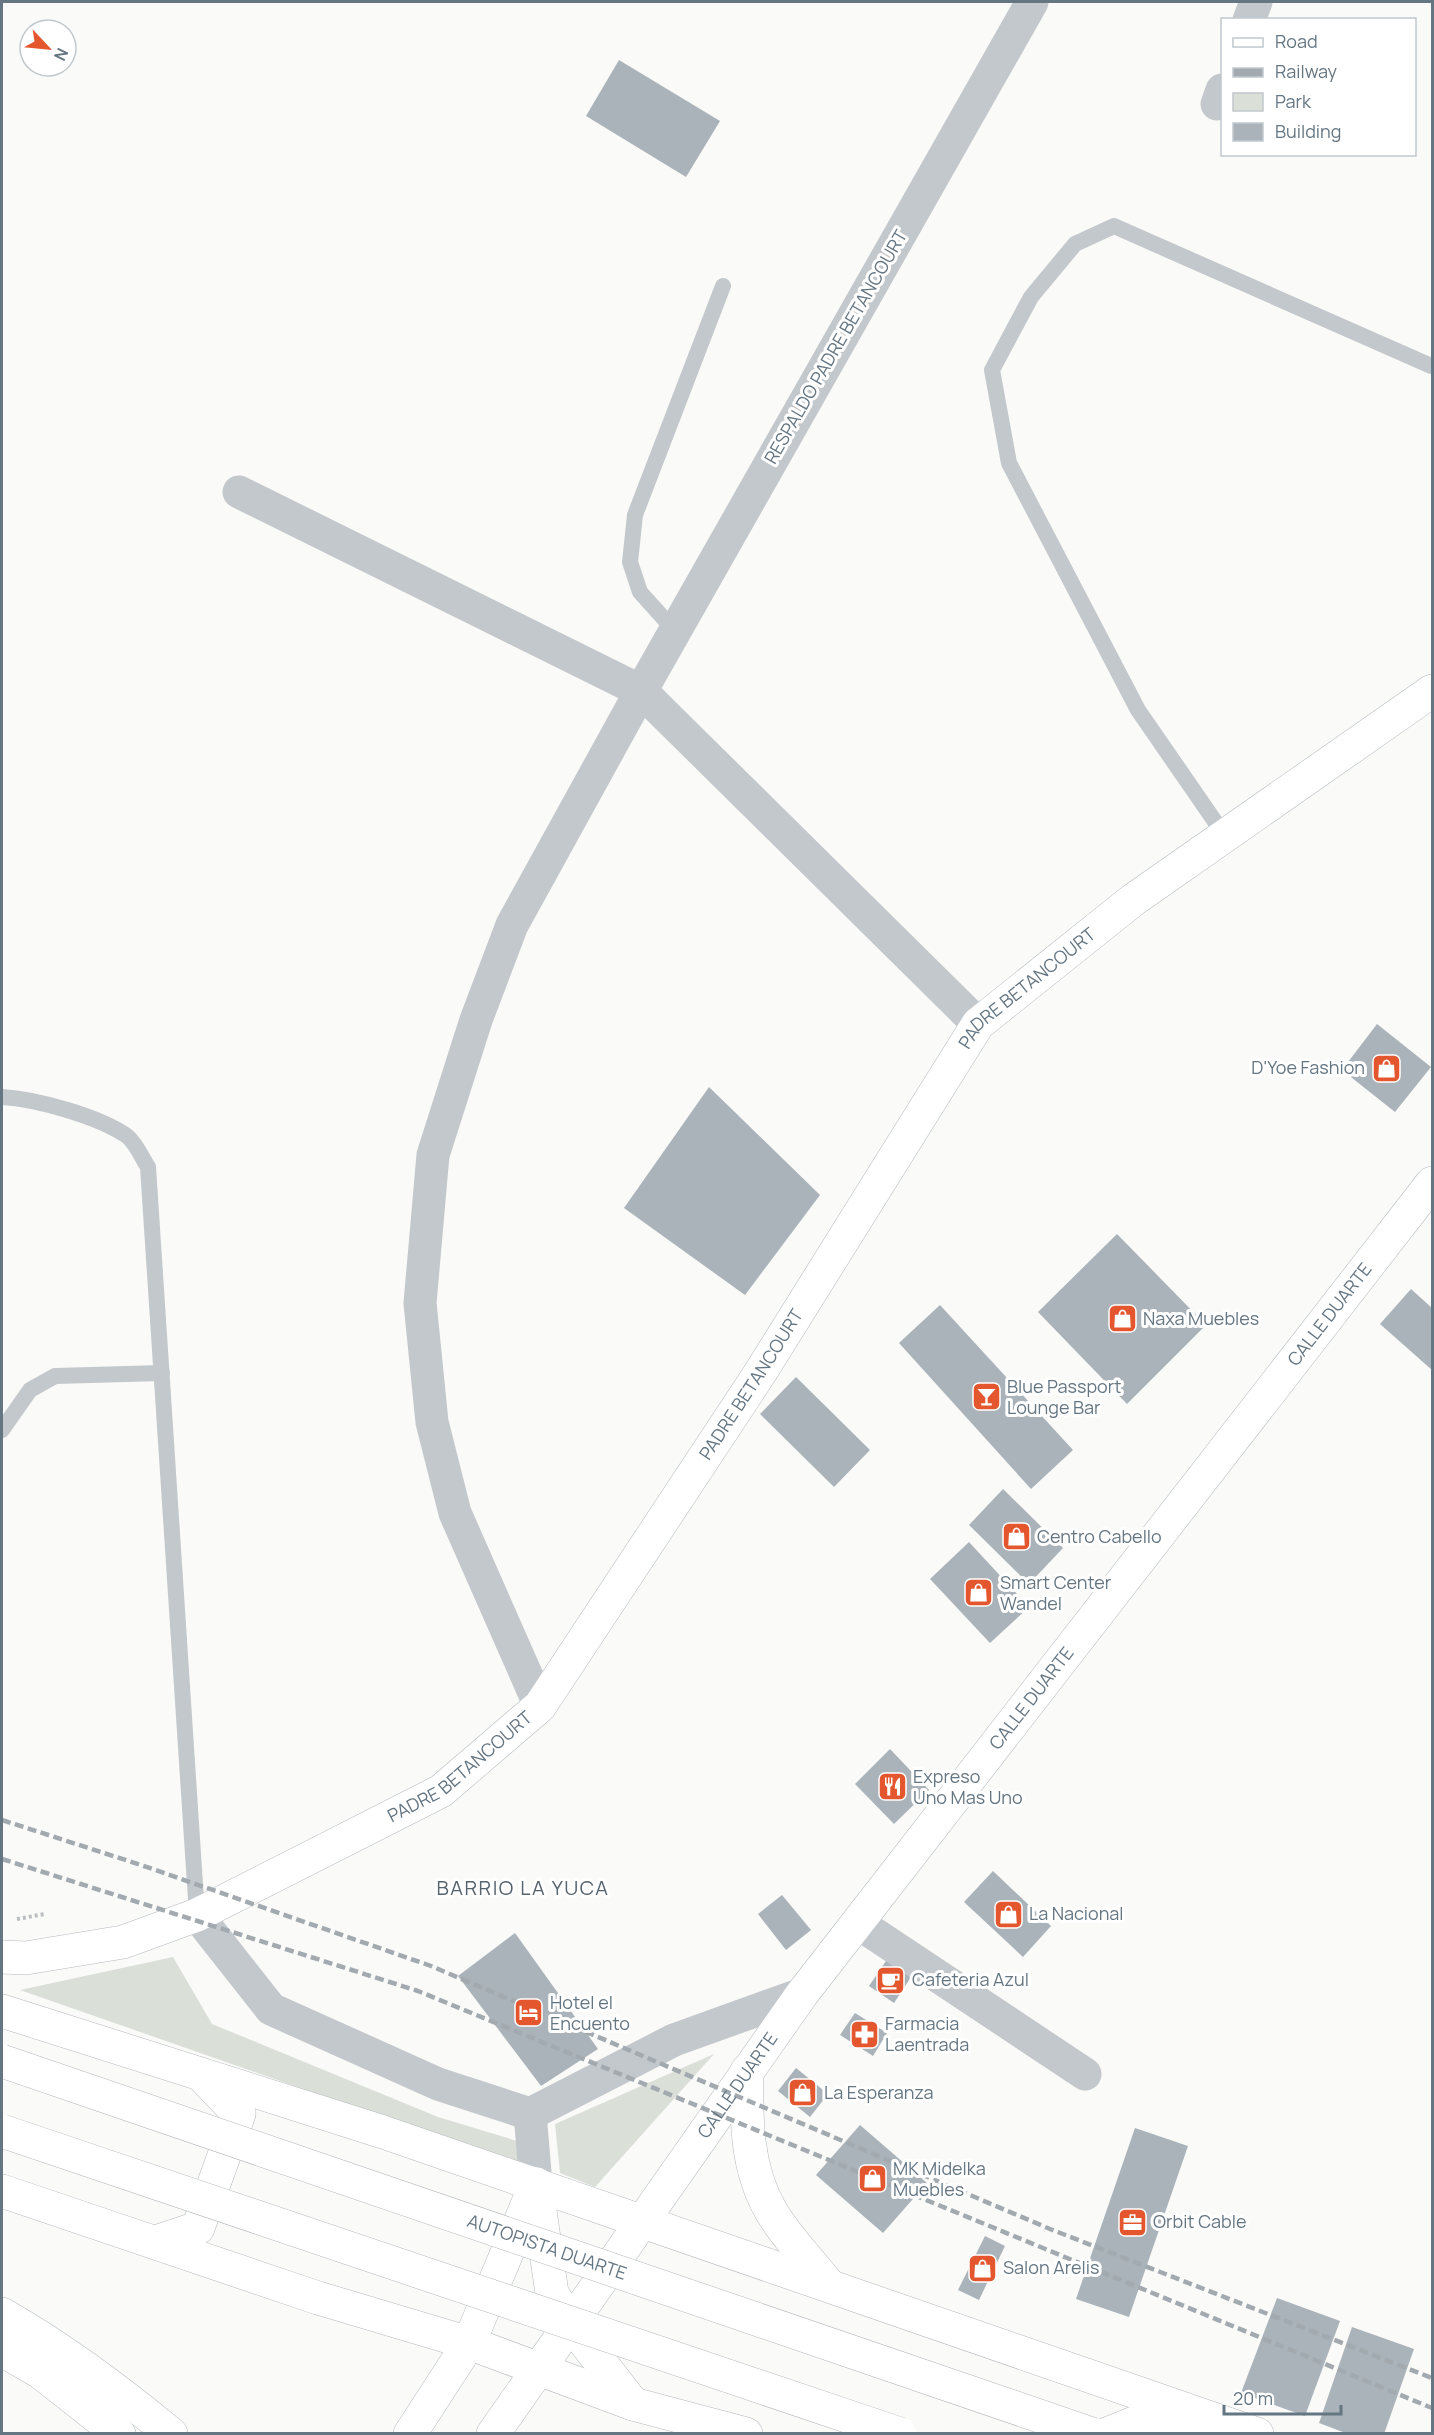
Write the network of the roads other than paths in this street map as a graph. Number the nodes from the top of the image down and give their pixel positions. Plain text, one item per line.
1 (1032, 2) edge
2 (1256, 2) edge
3 (1250, 18) edge
4 (723, 286) dead end
5 (1431, 366) dead end
6 (239, 492) dead end
7 (675, 631) junction
8 (1432, 691) edge
9 (641, 692) junction
10 (1225, 836) junction
11 (978, 1024) junction
12 (2, 1097) edge
13 (1432, 1183) edge
14 (162, 1373) junction
15 (2, 1430) edge
16 (540, 1706) junction
17 (197, 1915) junction
18 (858, 1923) junction
19 (2, 1958) edge
20 (802, 1994) junction
21 (2, 2011) edge
22 (2, 2061) edge
23 (747, 2071) junction
24 (1085, 2074) dead end
25 (202, 2075) junction
26 (530, 2114) junction
27 (2, 2131) edge
28 (536, 2184) junction
29 (2, 2191) edge
30 (641, 2220) junction
31 (156, 2242) junction
32 (828, 2284) junction
33 (2, 2314) edge
34 (570, 2323) junction
35 (469, 2343) junction
36 (2, 2350) edge
37 (540, 2370) junction
38 (110, 2383) junction
39 (633, 2404) junction
40 (1211, 2417) junction
41 (110, 2430) edge
42 (171, 2433) edge
43 (410, 2433) edge
44 (493, 2433) edge
45 (746, 2433) edge
46 (900, 2433) edge
47 (1092, 2433) edge
48 (1107, 2433) edge
49 (1257, 2433) edge

1 - 7 street, RESPALDO PADRE BETANCOURT
2 - 3 street
4 - 7 lane
5 - 10 lane
6 - 9 street
7 - 9 street, RESPALDO PADRE BETANCOURT
8 - 10 main road, PADRE BETANCOURT
9 - 11 street
9 - 16 street, RESPALDO PADRE BETANCOURT
10 - 11 main road, PADRE BETANCOURT
11 - 16 main road, PADRE BETANCOURT
12 - 14 lane
13 - 18 main road, CALLE DUARTE
14 - 15 lane
14 - 17 lane
16 - 17 main road, PADRE BETANCOURT
17 - 19 main road, PADRE BETANCOURT
17 - 26 street
18 - 20 main road, CALLE DUARTE
18 - 24 street
20 - 23 main road, CALLE DUARTE
20 - 26 street
21 - 25 main road
22 - 47 main road, AUTOPISTA DUARTE, bridge
23 - 30 main road, CALLE DUARTE
23 - 32 main road
25 - 28 main road
25 - 31 main road
26 - 28 street
27 - 46 main road, bridge
28 - 30 main road
28 - 34 main road
28 - 35 main road
29 - 31 main road
30 - 32 main road
30 - 34 main road, CALLE DUARTE
31 - 35 main road
32 - 40 main road
33 - 38 main road
34 - 37 main road, CALLE DUARTE
34 - 39 main road
35 - 37 main road
35 - 43 main road
36 - 41 main road
37 - 39 main road
37 - 44 main road, CALLE DUARTE
38 - 41 street
38 - 42 main road
39 - 45 main road
40 - 48 main road
40 - 49 main road

